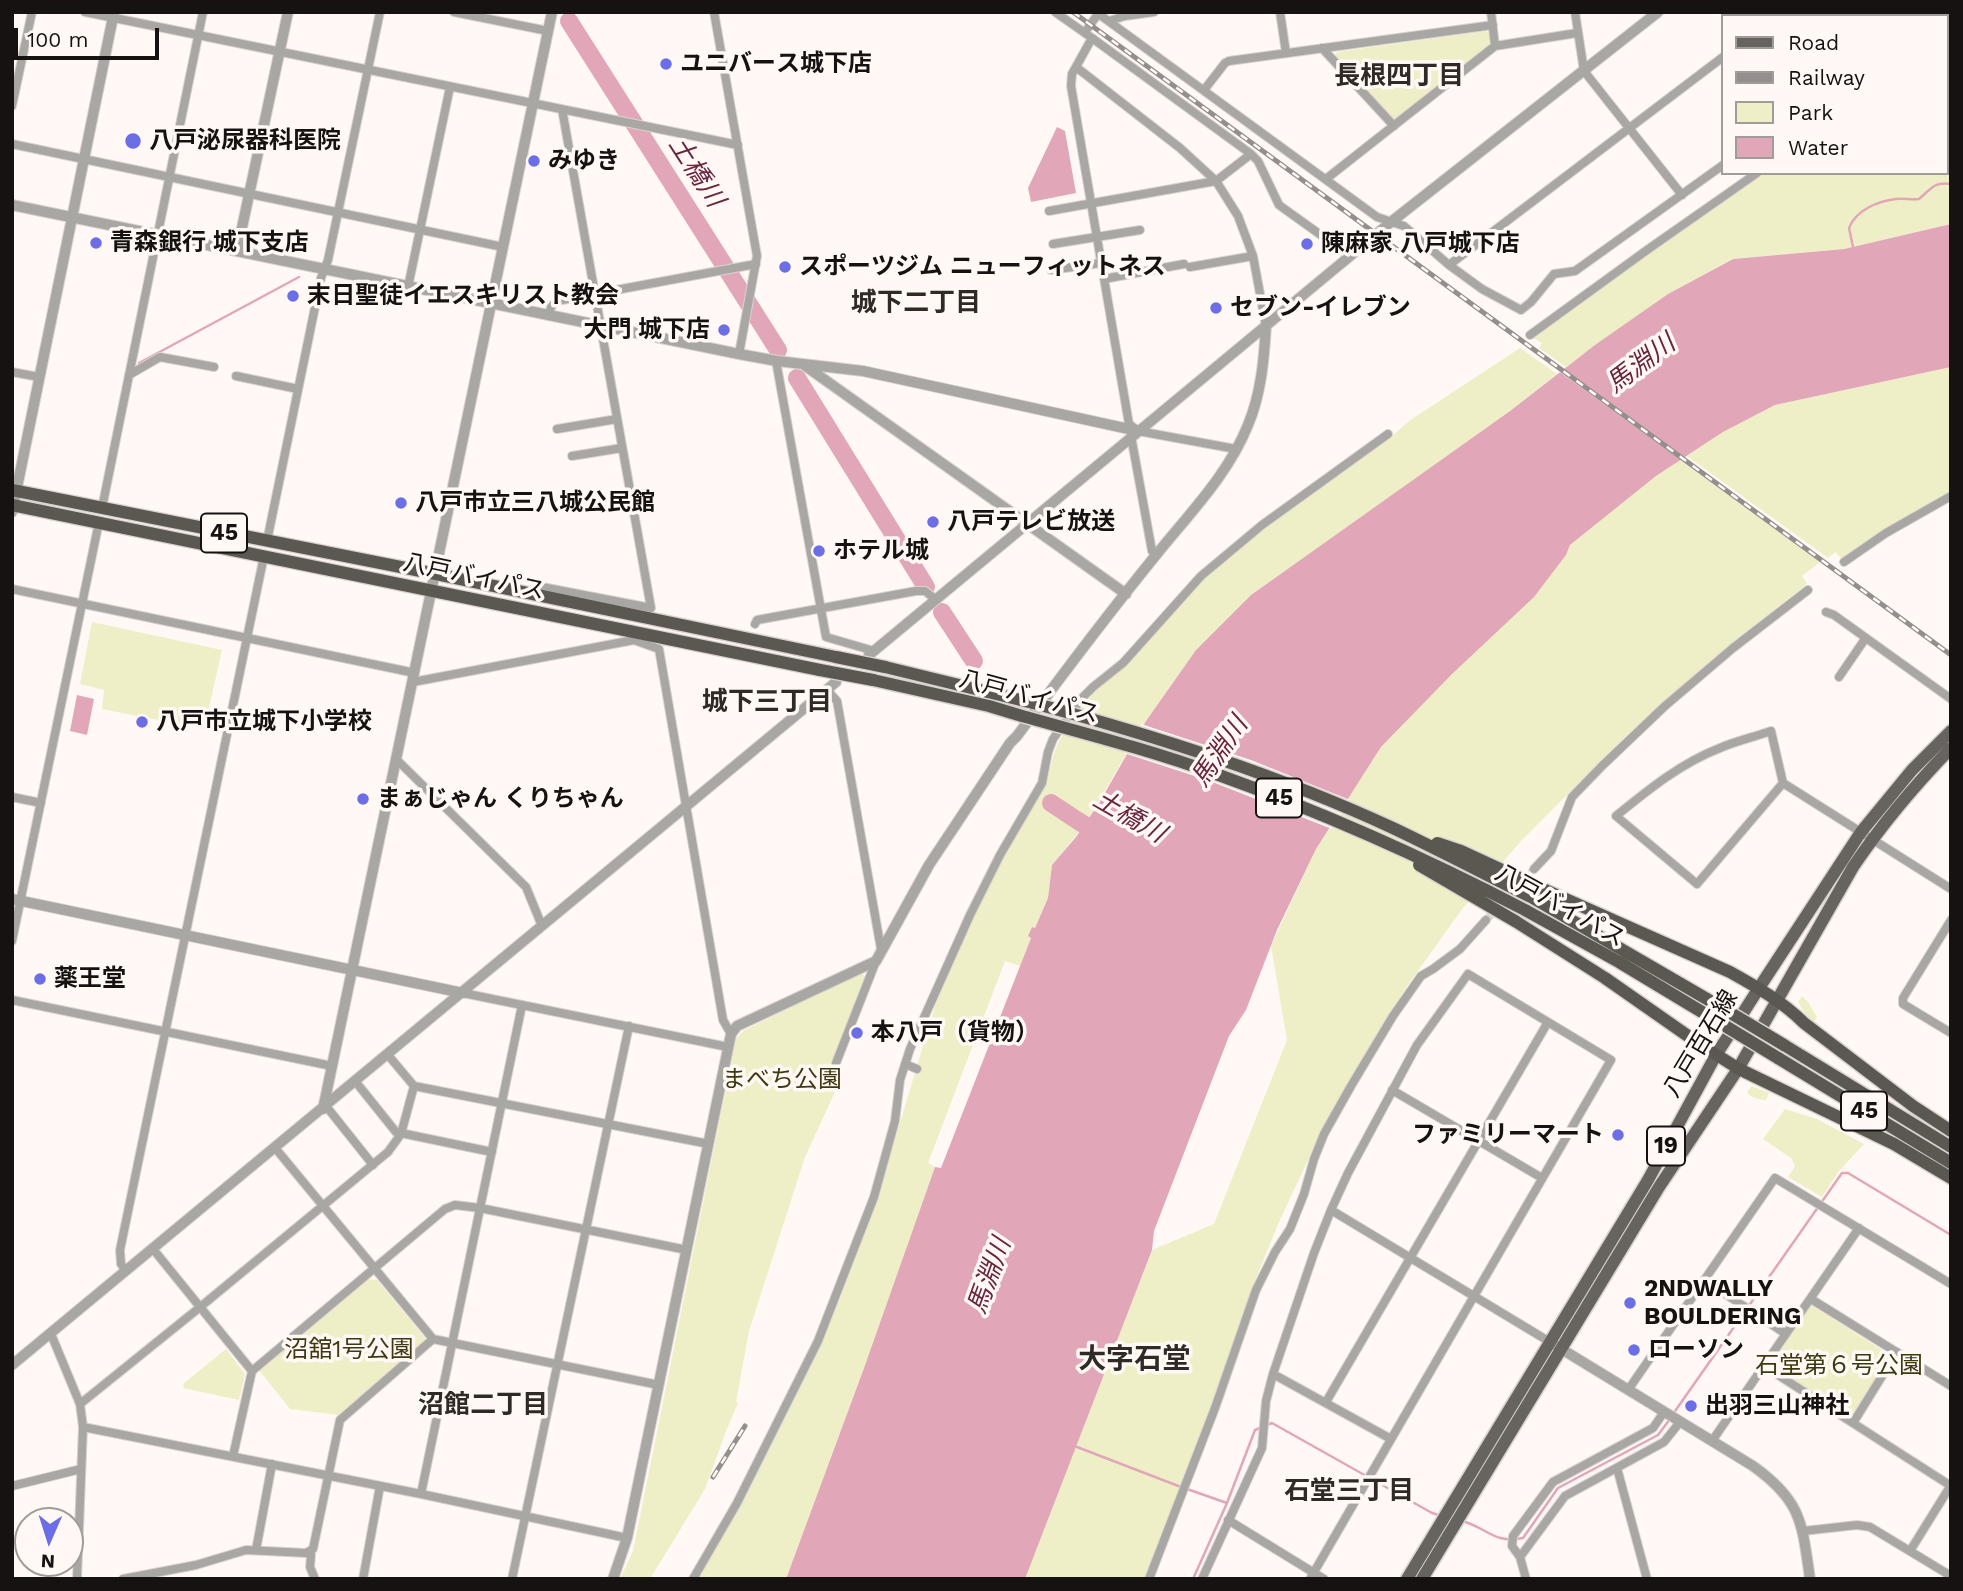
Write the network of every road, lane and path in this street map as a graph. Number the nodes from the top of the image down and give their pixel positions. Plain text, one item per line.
1 (32, 12) edge
2 (85, 12) edge
3 (202, 12) edge
4 (288, 12) edge
5 (380, 12) edge
6 (454, 12) edge
7 (552, 12) edge
8 (715, 12) edge
9 (1055, 12) edge
10 (1154, 12) edge
11 (1280, 12) edge
12 (1490, 12) edge
13 (1575, 12) edge
14 (1658, 12) edge
15 (1097, 13) edge
16 (114, 15) edge
17 (1109, 21) junction
18 (1493, 25) junction
19 (548, 32) junction
20 (1577, 33) junction
21 (198, 35) junction
22 (1088, 35) junction
23 (1495, 46) junction
24 (1322, 48) junction
25 (280, 52) junction
26 (1286, 53) junction
27 (1722, 58) edge
28 (1076, 67) junction
29 (368, 70) junction
30 (16, 71) edge
31 (1584, 71) junction
32 (450, 87) junction
33 (1203, 90) junction
34 (533, 103) junction
35 (12, 106) edge
36 (562, 109) junction
37 (1394, 126) junction
38 (1629, 128) junction
39 (12, 144) edge
40 (738, 145) junction
41 (1251, 154) junction
42 (84, 159) junction
43 (1722, 167) edge
44 (1754, 175) edge
45 (170, 176) junction
46 (1326, 179) junction
47 (1216, 181) junction
48 (250, 194) junction
49 (1682, 195) junction
50 (1091, 203) junction
51 (12, 205) edge
52 (1049, 211) dead end
53 (338, 213) junction
54 (73, 217) junction
55 (1391, 222) junction
56 (420, 230) junction
57 (1140, 230) dead end
58 (157, 234) junction
59 (1097, 237) junction
60 (1054, 244) dead end
61 (503, 247) junction
62 (237, 251) junction
63 (1253, 256) junction
64 (1350, 256) junction
65 (1101, 263) junction
66 (756, 264) junction
67 (1449, 265) junction
68 (324, 270) junction
69 (1051, 271) dead end
70 (1104, 279) junction
71 (408, 287) junction
72 (594, 294) junction
73 (491, 303) junction
74 (549, 315) junction
75 (600, 326) junction
76 (1266, 326) junction
77 (1530, 335) dead end
78 (739, 354) junction
79 (776, 361) junction
80 (803, 364) junction
81 (214, 367) dead end
82 (12, 372) edge
83 (129, 375) junction
84 (236, 376) dead end
85 (39, 377) junction
86 (298, 389) junction
87 (617, 419) junction
88 (557, 429) dead end
89 (1135, 434) junction
90 (1388, 434) dead end
91 (622, 447) junction
92 (1236, 449) junction
93 (572, 456) dead end
94 (14, 490) edge
95 (1951, 496) edge
96 (13, 507) edge
97 (102, 508) junction
98 (99, 522) junction
99 (1028, 523) junction
100 (267, 541) junction
101 (1156, 555) junction
102 (264, 556) junction
103 (1844, 562) dead end
104 (436, 574) junction
105 (12, 589) edge
106 (432, 590) junction
107 (1808, 590) dead end
108 (529, 594) junction
109 (1126, 594) junction
110 (935, 599) junction
111 (82, 603) junction
112 (821, 608) junction
113 (1826, 612) dead end
114 (755, 624) dead end
115 (248, 638) junction
116 (1866, 639) junction
117 (871, 653) joint
118 (1839, 677) dead end
119 (414, 678) junction
120 (836, 682) dead end
121 (827, 690) junction
122 (1951, 699) edge
123 (1951, 731) edge
124 (1951, 748) edge
125 (397, 758) junction
126 (1783, 783) junction
127 (12, 797) edge
128 (41, 803) junction
129 (685, 808) junction
130 (1366, 833) junction
131 (1866, 836) junction
132 (1534, 869) tunnel mouth
133 (1951, 889) edge
134 (1538, 893) junction
135 (16, 900) edge
136 (1486, 920) tunnel mouth
137 (1951, 920) edge
138 (542, 926) junction
139 (186, 936) junction
140 (1940, 937) junction
141 (12, 941) edge
142 (1951, 944) edge
143 (881, 949) junction
144 (876, 961) junction
145 (353, 969) junction
146 (1759, 988) junction
147 (463, 993) junction
148 (12, 1000) edge
149 (1776, 1000) junction
150 (522, 1004) junction
151 (1548, 1022) junction
152 (629, 1026) junction
153 (166, 1031) junction
154 (1951, 1033) edge
155 (731, 1034) junction
156 (729, 1047) junction
157 (388, 1055) junction
158 (1716, 1055) junction
159 (836, 1063) dead end
160 (905, 1064) junction
161 (332, 1066) junction
162 (917, 1069) dead end
163 (1738, 1069) junction
164 (355, 1081) junction
165 (414, 1086) junction
166 (1392, 1090) junction
167 (502, 1103) junction
168 (324, 1108) junction
169 (608, 1125) junction
170 (1951, 1131) edge
171 (401, 1134) junction
172 (1479, 1140) junction
173 (709, 1144) junction
174 (1951, 1147) edge
175 (276, 1149) junction
176 (492, 1152) junction
177 (1951, 1163) edge
178 (373, 1164) junction
179 (1542, 1178) junction
180 (1951, 1178) edge
181 (324, 1206) junction
182 (480, 1208) junction
183 (1332, 1210) junction
184 (1859, 1228) junction
185 (586, 1230) junction
186 (153, 1249) junction
187 (687, 1250) junction
188 (1410, 1258) junction
189 (374, 1268) junction
190 (126, 1271) junction
191 (1704, 1280) junction
192 (1951, 1284) edge
193 (1474, 1297) junction
194 (1811, 1299) junction
195 (200, 1308) junction
196 (51, 1334) junction
197 (1786, 1334) junction
198 (433, 1339) junction
199 (451, 1343) junction
200 (1556, 1346) junction
201 (1896, 1352) junction
202 (557, 1364) junction
203 (12, 1366) edge
204 (1764, 1366) junction
205 (252, 1371) junction
206 (1273, 1374) junction
207 (659, 1385) junction
208 (1951, 1386) edge
209 (1628, 1390) junction
210 (1326, 1402) junction
211 (80, 1404) junction
212 (1664, 1412) junction
213 (1680, 1422) junction
214 (1853, 1423) junction
215 (83, 1427) junction
216 (1391, 1439) junction
217 (1712, 1441) junction
218 (233, 1456) junction
219 (272, 1464) junction
220 (1617, 1468) junction
221 (81, 1469) junction
222 (329, 1476) junction
223 (1951, 1485) edge
224 (12, 1486) edge
225 (380, 1486) junction
226 (421, 1494) junction
227 (525, 1517) junction
228 (1228, 1521) junction
229 (1803, 1531) junction
230 (627, 1538) junction
231 (256, 1550) junction
232 (310, 1551) junction
233 (1910, 1551) junction
234 (1520, 1557) junction
235 (1312, 1575) edge
236 (1951, 1576) edge
237 (77, 1579) edge
238 (123, 1579) edge
239 (315, 1579) edge
240 (363, 1579) edge
241 (512, 1579) edge
242 (612, 1579) edge
243 (693, 1579) edge
244 (1149, 1579) edge
245 (1202, 1579) edge
246 (1324, 1579) edge
247 (1406, 1579) edge
248 (1422, 1579) edge
249 (1526, 1579) edge
250 (1647, 1579) edge
251 (1810, 1579) edge

1 - 30 street
2 - 16 street
3 - 21 street
4 - 25 street
5 - 29 street
6 - 19 street
7 - 19 street
8 - 40 street
9 - 22 street
10 - 17 street
11 - 26 street
12 - 18 street
13 - 20 street
14 - 31 street
15 - 17 street
15 - 22 street
16 - 21 street
16 - 42 street
17 - 33 street
18 - 23 street
18 - 24 street
19 - 34 street
20 - 23 street
20 - 31 street
21 - 25 street
21 - 45 street
22 - 28 street
22 - 41 street
23 - 37 street
24 - 26 street
24 - 37 street
25 - 29 street
25 - 48 street
26 - 33 street
27 - 38 street
28 - 47 street
28 - 50 street
29 - 32 street
29 - 53 street
30 - 35 street
31 - 38 street
31 - 55 street
32 - 34 street
32 - 56 street
33 - 46 street
34 - 36 street
34 - 61 street
36 - 40 street
36 - 72 street
37 - 46 street
38 - 49 street
38 - 67 street
39 - 42 street
40 - 66 street
41 - 47 street
41 - 64 street
42 - 45 street
42 - 54 street
43 - 49 street
44 - 77 street
45 - 48 street
45 - 58 street
46 - 55 street
47 - 50 street
47 - 63 street
48 - 53 street
48 - 62 street
49 - 67 street
50 - 52 street
50 - 59 street
51 - 54 street
53 - 56 street
53 - 68 street
54 - 58 street
54 - 85 street
55 - 64 street
55 - 67 street
56 - 61 street
56 - 71 street
57 - 59 street
58 - 62 street
58 - 83 street
59 - 60 street
59 - 65 street
61 - 73 street
62 - 68 street
63 - 70 street
63 - 76 street
64 - 76 street
65 - 69 street
65 - 70 street
66 - 72 street
66 - 78 street
68 - 71 street
68 - 86 street
70 - 89 street
71 - 73 street
72 - 74 street
72 - 75 street
73 - 74 street
73 - 104 street
74 - 75 street
75 - 78 street
75 - 87 street
76 - 89 street
76 - 92 street
78 - 79 street
79 - 80 street
79 - 112 street
80 - 89 street
80 - 99 street
81 - 83 street
82 - 85 street
83 - 97 street
84 - 86 street
85 - 94 street
86 - 100 street
87 - 88 street
87 - 91 street
89 - 92 street
89 - 99 street
89 - 101 street
90 - 160 street
91 - 93 street
91 - 108 street
92 - 101 street
94 - 96 street
94 - 97 highway, 八戸バイパス / 45
95 - 103 street
96 - 98 highway, 八戸バイパス / 45
97 - 100 highway, 八戸バイパス / 45
98 - 102 highway, 八戸バイパス / 45
98 - 111 street
99 - 109 street
99 - 110 street
100 - 104 highway, 八戸バイパス / 45
101 - 109 street
102 - 106 highway, 八戸バイパス / 45
102 - 115 street
104 - 106 street
104 - 108 highway, 八戸バイパス / 45
105 - 111 street
106 - 119 street
106 - 130 highway, 八戸バイパス / 45, bridge
107 - 132 street
108 - 134 highway, 八戸バイパス / 45, bridge
109 - 143 street
110 - 112 street
110 - 117 street
111 - 115 street
111 - 128 street
112 - 114 street
112 - 117 street
113 - 116 street
115 - 119 street
115 - 139 street
116 - 118 street
116 - 122 street
119 - 125 street
119 - 129 street
120 - 121 street
121 - 129 street
121 - 143 street
123 - 131 main road, 八戸百石線 / 19
124 - 131 main road, 八戸百石線 / 19
125 - 138 street
125 - 145 street
126 - 126 street
126 - 131 street
127 - 128 street
128 - 135 street
129 - 138 street
129 - 155 street
130 - 158 highway, bridge
130 - 177 highway, 八戸バイパス / 45, bridge
131 - 133 street
131 - 146 main road, 八戸百石線 / 19
131 - 149 main road, 八戸百石線 / 19
134 - 146 highway
134 - 174 highway, 八戸バイパス / 45, bridge
135 - 139 street
135 - 141 street
136 - 244 street
137 - 140 street
138 - 147 street
139 - 145 street
139 - 153 street
140 - 142 street
140 - 154 street
143 - 144 street
144 - 155 street
144 - 159 street
145 - 147 street
145 - 161 street
146 - 149 highway
146 - 158 main road, 八戸百石線 / 19
147 - 150 street
147 - 157 street
148 - 153 street
149 - 163 main road, 八戸百石線 / 19
149 - 170 highway
150 - 152 street
150 - 167 street
151 - 166 street
151 - 172 street
151 - 179 street
152 - 156 street
152 - 169 street
153 - 161 street
153 - 190 street
155 - 156 street
156 - 173 street
157 - 164 street
157 - 165 street
158 - 163 highway
158 - 200 main road, 八戸百石線 / 19
160 - 162 street
160 - 243 street
161 - 168 street
163 - 180 highway
163 - 200 main road, 八戸百石線 / 19
164 - 168 street
164 - 171 street
165 - 167 street
165 - 171 street
166 - 172 street
166 - 183 street
167 - 169 street
167 - 176 street
168 - 175 street
168 - 178 street
169 - 173 street
169 - 185 street
171 - 176 street
171 - 178 street
172 - 179 street
172 - 188 street
173 - 187 street
175 - 181 street
175 - 186 street
176 - 182 street
178 - 181 street
179 - 193 street
181 - 189 street
181 - 195 street
182 - 185 street
182 - 189 street
182 - 199 street
183 - 188 street
183 - 206 street
184 - 191 street
184 - 192 street
184 - 194 street
185 - 187 street
185 - 202 street
186 - 190 street
186 - 195 street
187 - 207 street
188 - 193 street
188 - 210 street
189 - 198 street
189 - 205 street
190 - 196 street
191 - 197 street
191 - 209 street
193 - 200 street
193 - 216 street
194 - 197 street
194 - 201 street
195 - 205 street
195 - 211 street
196 - 203 street
196 - 211 street
197 - 204 street
198 - 199 street
198 - 222 street
199 - 202 street
199 - 226 street
200 - 209 street
200 - 247 main road, 八戸百石線 / 19
200 - 248 main road, 八戸百石線 / 19
201 - 208 street
201 - 214 street
202 - 207 street
202 - 227 street
204 - 214 street
204 - 217 street
205 - 218 street
206 - 210 street
206 - 228 street
207 - 230 street
209 - 212 street
210 - 216 street
211 - 215 street
212 - 213 street
212 - 234 street
213 - 217 street
213 - 220 street
214 - 223 street
215 - 218 street
215 - 221 street
216 - 235 street
217 - 229 street
218 - 219 street
219 - 222 street
219 - 231 street
220 - 234 street
220 - 250 street
221 - 224 street
221 - 237 street
222 - 225 street
222 - 232 street
223 - 233 street
225 - 226 street
225 - 240 street
226 - 227 street
227 - 230 street
227 - 241 street
228 - 235 street
228 - 245 street
229 - 233 street
229 - 251 street
230 - 242 street
231 - 232 street
231 - 238 street
232 - 239 street
233 - 236 street
234 - 249 street
235 - 246 street

